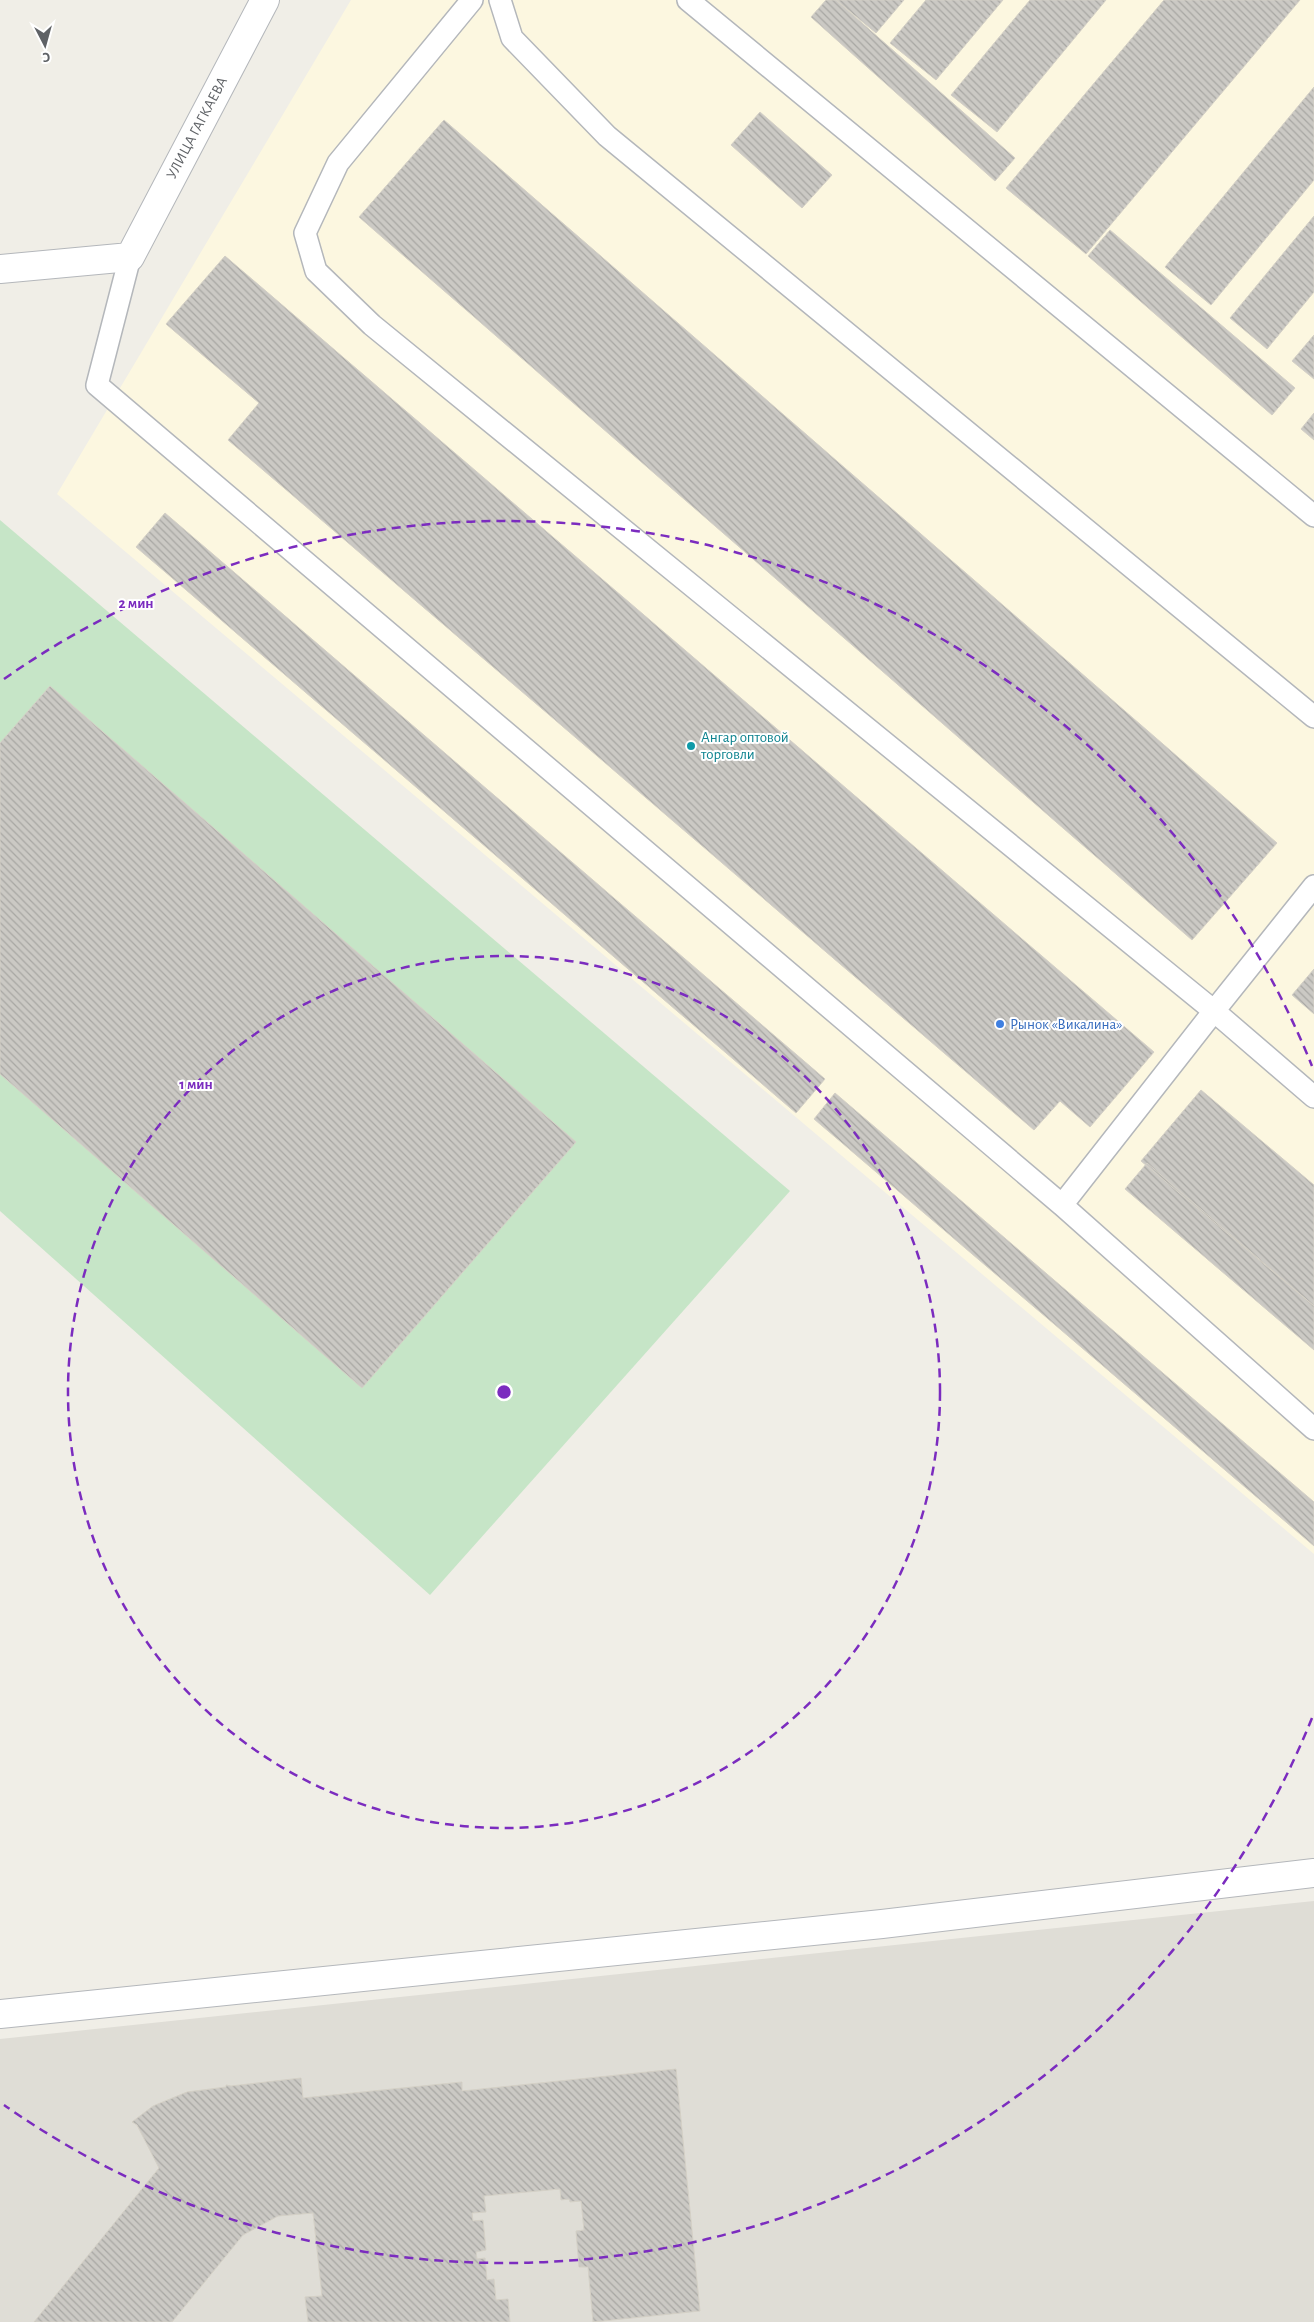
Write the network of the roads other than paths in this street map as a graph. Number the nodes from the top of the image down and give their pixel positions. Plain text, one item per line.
1 (265, 0) edge
2 (472, 0) edge
3 (500, 0) edge
4 (688, 0) edge
5 (130, 257) junction
6 (0, 270) edge
7 (1314, 516) edge
8 (1314, 716) edge
9 (1314, 886) edge
10 (1214, 1011) junction
11 (1314, 1097) edge
12 (1062, 1204) junction
13 (1314, 1430) edge
14 (1314, 1873) edge
15 (0, 2014) edge

1 - 5 street, УЛИЦА ГАГКАЕВА
2 - 10 lane
3 - 8 lane
4 - 7 lane
5 - 6 street
5 - 12 lane
9 - 10 lane
10 - 11 lane
10 - 12 lane
12 - 13 lane
14 - 15 street

